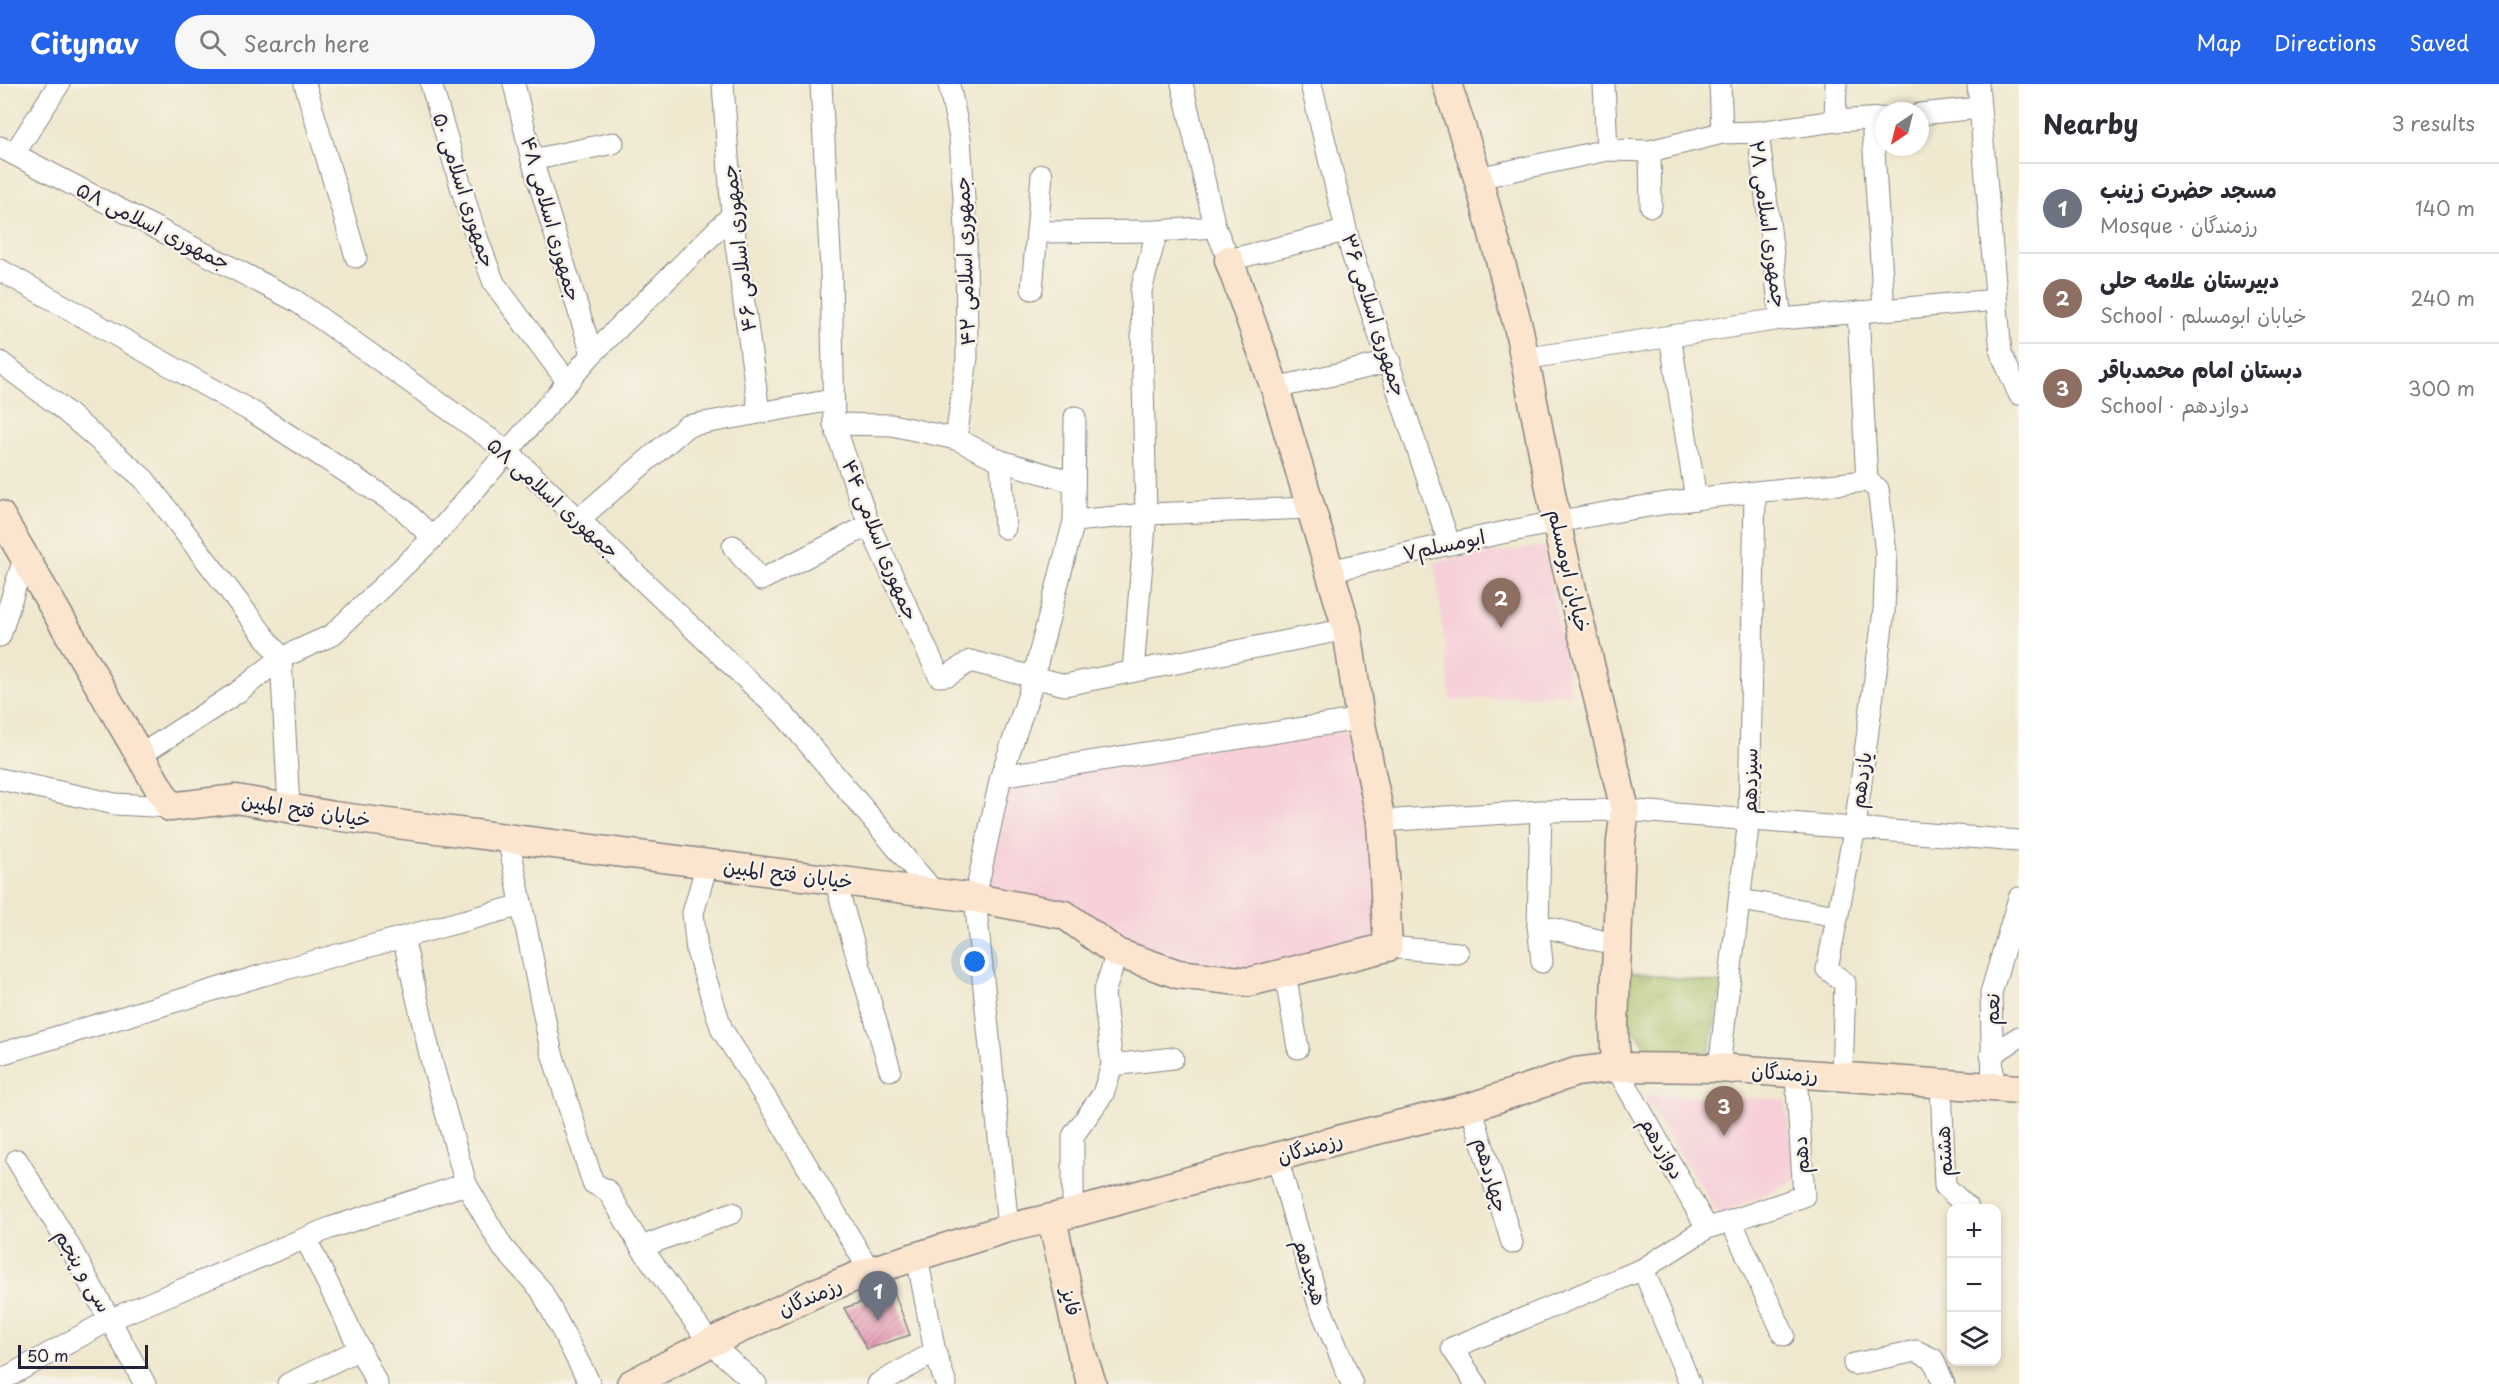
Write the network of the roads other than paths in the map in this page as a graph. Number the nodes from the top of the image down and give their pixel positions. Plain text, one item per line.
1 (59, 84) edge
2 (305, 84) edge
3 (431, 84) edge
4 (514, 84) edge
5 (723, 84) edge
6 (728, 84) edge
7 (821, 84) edge
8 (949, 84) edge
9 (1182, 84) edge
10 (1311, 84) edge
11 (1447, 84) edge
12 (1604, 84) edge
13 (1720, 84) edge
14 (1836, 84) edge
15 (1978, 84) edge
16 (1979, 108) junction
17 (1929, 113) edge
18 (1875, 119) edge
19 (1835, 121) junction
20 (1758, 132) junction
21 (1722, 133) junction
22 (613, 143) dead end
23 (7, 150) edge
24 (1607, 150) junction
25 (1650, 151) junction
26 (1879, 156) edge
27 (532, 160) junction
28 (1042, 175) dead end
29 (1478, 178) junction
30 (1651, 206) dead end
31 (732, 216) junction
32 (1215, 227) junction
33 (1157, 231) junction
34 (1345, 231) junction
35 (1037, 232) junction
36 (356, 257) dead end
37 (1229, 260) junction
38 (4, 279) edge
39 (1032, 289) dead end
40 (1996, 300) junction
41 (1884, 310) junction
42 (1858, 312) junction
43 (1781, 319) junction
44 (1670, 336) junction
45 (592, 354) junction
46 (1523, 359) junction
47 (0, 362) edge
48 (1390, 362) junction
49 (567, 381) junction
50 (1275, 388) junction
51 (2019, 394) edge
52 (832, 400) junction
53 (759, 412) junction
54 (1075, 417) dead end
55 (834, 424) junction
56 (956, 439) junction
57 (507, 451) junction
58 (1001, 461) junction
59 (1867, 481) junction
60 (1073, 482) junction
61 (1755, 493) junction
62 (1696, 499) junction
63 (1311, 508) junction
64 (1146, 514) junction
65 (0, 515) edge
66 (578, 520) junction
67 (1074, 521) junction
68 (1558, 522) junction
69 (869, 525) junction
70 (1005, 528) dead end
71 (433, 538) junction
72 (1449, 543) junction
73 (733, 546) dead end
74 (25, 555) junction
75 (1330, 571) junction
76 (1347, 629) junction
77 (0, 636) edge
78 (281, 658) junction
79 (1133, 671) junction
80 (1032, 679) junction
81 (1360, 719) junction
82 (139, 756) junction
83 (1001, 776) junction
84 (0, 778) edge
85 (170, 807) junction
86 (289, 808) junction
87 (1625, 810) junction
88 (1541, 811) junction
89 (1749, 819) junction
90 (1381, 821) junction
91 (1855, 827) junction
92 (508, 838) junction
93 (2019, 841) edge
94 (707, 864) junction
95 (835, 880) junction
96 (935, 893) junction
97 (975, 898) junction
98 (2019, 898) edge
99 (1740, 900) junction
100 (522, 905) junction
101 (1838, 916) junction
102 (1538, 925) junction
103 (403, 937) junction
104 (1617, 945) junction
105 (1388, 947) junction
106 (1118, 953) junction
107 (1458, 953) dead end
108 (1542, 962) dead end
109 (1285, 973) junction
110 (2019, 1037) edge
111 (1298, 1048) dead end
112 (0, 1054) edge
113 (1991, 1055) junction
114 (1173, 1058) dead end
115 (1112, 1065) junction
116 (1616, 1067) junction
117 (1719, 1068) junction
118 (890, 1070) dead end
119 (1796, 1073) junction
120 (1842, 1076) junction
121 (1941, 1084) junction
122 (2012, 1091) edge
123 (1471, 1107) junction
124 (1277, 1157) junction
125 (17, 1160) dead end
126 (466, 1185) junction
127 (1963, 1204) edge
128 (732, 1214) dead end
129 (1063, 1216) junction
130 (1731, 1221) junction
131 (1008, 1228) junction
132 (1707, 1228) junction
133 (306, 1239) junction
134 (1512, 1243) dead end
135 (642, 1247) junction
136 (917, 1256) junction
137 (1643, 1269) junction
138 (870, 1271) junction
139 (111, 1320) junction
140 (1784, 1335) dead end
141 (710, 1342) junction
142 (360, 1349) junction
143 (935, 1352) junction
144 (1854, 1364) dead end
145 (25, 1377) edge
146 (0, 1381) edge
147 (145, 1384) edge
148 (288, 1384) edge
149 (377, 1384) edge
150 (590, 1384) edge
151 (632, 1384) edge
152 (756, 1384) edge
153 (878, 1384) edge
154 (946, 1384) edge
155 (1092, 1384) edge
156 (1352, 1384) edge
157 (1476, 1384) edge
158 (1690, 1384) edge
159 (1944, 1384) edge

1 - 23 street
2 - 36 street
3 - 49 street, جمهوری اسلامی ۵۰
4 - 27 street, جمهوری اسلامی ۴۸
5 - 6 street
5 - 31 street, جمهوری اسلامی ۴۶
7 - 52 street, جمهوری اسلامی ۴۴
8 - 56 street, جمهوری اسلامی ۴۲
9 - 32 street
10 - 34 street, جمهوری اسلامی ۳۶
11 - 29 street, خیابان ابومسلم
12 - 24 street
13 - 21 street, جمهوری اسلامی ۲۸
14 - 19 street
15 - 16 street
16 - 17 street
16 - 40 street
18 - 19 street
19 - 20 street
20 - 21 street, جمهوری اسلامی ۲۸
20 - 43 street, جمهوری اسلامی ۲۸
21 - 25 street
22 - 27 street
23 - 57 street, جمهوری اسلامی ۵۸
24 - 25 street
24 - 29 street
25 - 30 street
26 - 41 street
27 - 45 street, جمهوری اسلامی ۴۸
28 - 35 street
29 - 46 street, خیابان ابومسلم
31 - 45 street
31 - 53 street, جمهوری اسلامی ۴۶
32 - 33 street
32 - 37 street
33 - 35 street
33 - 64 street
34 - 37 street
34 - 48 street, جمهوری اسلامی ۳۶
35 - 39 street
37 - 50 street
38 - 71 street
40 - 41 street
40 - 51 street
41 - 42 street
42 - 43 street
42 - 59 street
43 - 44 street, جمهوری اسلامی ۲۸
44 - 46 street, جمهوری اسلامی ۲۸
44 - 62 street
45 - 49 street
46 - 68 street, خیابان ابومسلم
47 - 78 street
48 - 50 street
48 - 72 street, جمهوری اسلامی ۳۶
49 - 57 street
50 - 63 street
52 - 53 street
52 - 55 street, جمهوری اسلامی ۴۴
53 - 66 street
54 - 60 street
55 - 56 street
55 - 69 street, جمهوری اسلامی ۴۴
56 - 58 street
57 - 66 street, جمهوری اسلامی ۵۸
57 - 71 street
58 - 60 street
58 - 70 street
59 - 61 street, ابومسلم۷
59 - 91 street, یازدهم
60 - 67 street
61 - 62 street, ابومسلم۷
61 - 89 street, سیزدهم
62 - 68 street, ابومسلم۷
63 - 64 street
63 - 75 street
64 - 67 street
64 - 79 street
65 - 74 street
66 - 96 street, جمهوری اسلامی ۵۸
67 - 80 street
68 - 72 street, ابومسلم۷
68 - 87 street, خیابان ابومسلم
69 - 73 street
69 - 80 street, جمهوری اسلامی ۴۴
71 - 78 street
72 - 75 street, ابومسلم۷
74 - 77 street
74 - 82 street
75 - 76 street
76 - 79 street
76 - 81 street
78 - 82 street
78 - 86 street
79 - 80 street
80 - 83 street
81 - 83 street
81 - 90 street
82 - 85 street
83 - 97 street
84 - 85 street
85 - 86 street, خیابان فتح المبین
86 - 92 street, خیابان فتح المبین
87 - 88 street
87 - 89 street
87 - 104 street, خیابان ابومسلم
88 - 90 street
88 - 102 street
89 - 91 street
89 - 99 street, سیزدهم
90 - 105 street
91 - 93 street
91 - 101 street, یازدهم
92 - 94 street, خیابان فتح المبین
92 - 100 street
94 - 95 street, خیابان فتح المبین
94 - 138 street
95 - 96 street, خیابان فتح المبین
95 - 118 street
96 - 97 street, خیابان فتح المبین
97 - 106 street, خیابان فتح المبین
97 - 131 street
98 - 113 street, نعم
99 - 101 street
99 - 117 street, سیزدهم
100 - 103 street
100 - 135 street
101 - 120 street, یازدهم
102 - 104 street
102 - 108 street
103 - 112 street
103 - 126 street
104 - 116 street, خیابان ابومسلم
105 - 107 street
105 - 109 street, خیابان فتح المبین
106 - 109 street, خیابان فتح المبین
106 - 115 street
109 - 111 street
110 - 113 street
113 - 122 street, نعم
114 - 115 street
115 - 129 street
116 - 117 street, رزمندگان
116 - 123 street, رزمندگان
116 - 132 street, دوازدهم
117 - 119 street, رزمندگان
119 - 120 street, رزمندگان
119 - 130 street, دهم
120 - 121 street, رزمندگان
121 - 122 street, رزمندگان
121 - 127 street, هشتم
123 - 124 street, رزمندگان
123 - 134 street, چهاردهم
124 - 129 street, رزمندگان
124 - 156 street, هیجدهم
125 - 139 street, سی و پنجم
126 - 133 street
126 - 150 street
128 - 135 street
129 - 131 street, رزمندگان
129 - 155 street, فایز
130 - 132 street
130 - 140 street
131 - 136 street, رزمندگان
132 - 137 street
133 - 139 street
133 - 142 street
135 - 141 street
136 - 138 street, رزمندگان
136 - 143 street
137 - 157 street
137 - 158 street
138 - 141 street, رزمندگان
139 - 145 street
139 - 147 street, سی و پنجم
141 - 151 street, رزمندگان
141 - 152 street
142 - 148 street
142 - 149 street
143 - 153 street
143 - 154 street
144 - 159 street
145 - 146 street

